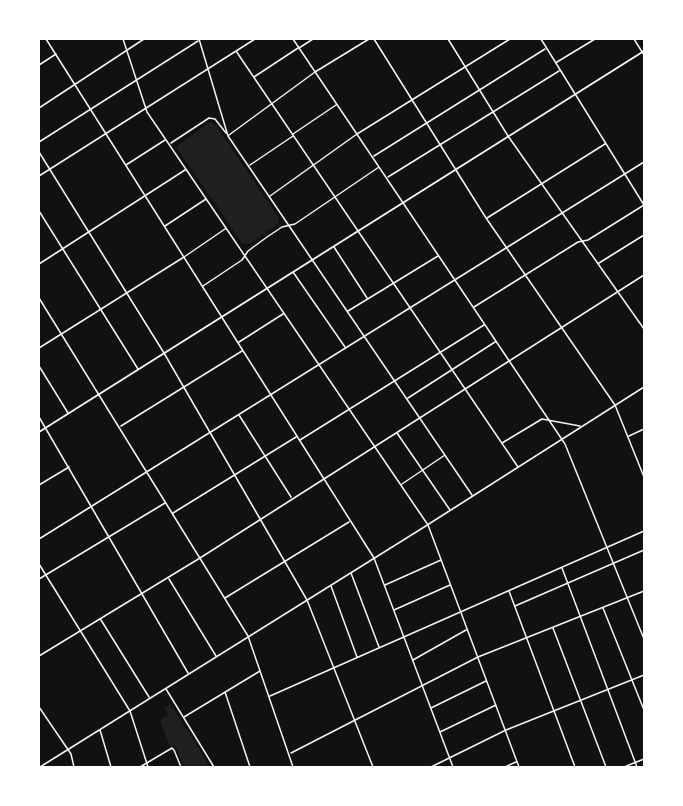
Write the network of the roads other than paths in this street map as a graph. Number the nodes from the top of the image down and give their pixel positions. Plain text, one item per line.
1 (46, 39) edge
2 (123, 39) edge
3 (144, 39) edge
4 (255, 39) edge
5 (293, 39) edge
6 (313, 39) edge
7 (369, 39) edge
8 (374, 39) edge
9 (448, 39) edge
10 (510, 39) edge
11 (541, 39) edge
12 (595, 39) edge
13 (634, 39) edge
14 (199, 40) edge
15 (299, 48) junction
16 (546, 48) junction
17 (127, 50) junction
18 (236, 51) junction
19 (643, 53) edge
20 (56, 54) junction
21 (556, 63) junction
22 (39, 65) edge
23 (465, 66) junction
24 (208, 69) junction
25 (560, 70) junction
26 (315, 72) junction
27 (254, 77) junction
28 (136, 81) junction
29 (75, 84) junction
30 (479, 90) junction
31 (575, 93) junction
32 (411, 100) junction
33 (272, 104) junction
34 (337, 104) junction
35 (39, 108) edge
36 (91, 109) junction
37 (145, 109) junction
38 (493, 112) junction
39 (426, 123) junction
40 (106, 134) junction
41 (357, 134) junction
42 (293, 135) junction
43 (228, 136) junction
44 (508, 136) junction
45 (166, 140) junction
46 (39, 142) edge
47 (605, 143) junction
48 (169, 144) junction
49 (439, 145) junction
50 (39, 152) edge
51 (373, 156) junction
52 (644, 162) edge
53 (126, 165) junction
54 (314, 165) junction
55 (249, 166) junction
56 (380, 167) junction
57 (50, 169) junction
58 (186, 169) junction
59 (455, 169) junction
60 (625, 174) junction
61 (39, 176) edge
62 (387, 178) junction
63 (541, 182) junction
64 (146, 196) junction
65 (269, 197) junction
66 (335, 197) junction
67 (206, 199) junction
68 (403, 202) junction
69 (644, 205) edge
70 (39, 211) edge
71 (562, 213) junction
72 (486, 218) junction
73 (289, 226) junction
74 (164, 227) junction
75 (226, 228) junction
76 (357, 230) junction
77 (88, 232) junction
78 (644, 236) edge
79 (582, 241) junction
80 (333, 246) junction
81 (507, 248) junction
82 (63, 249) junction
83 (245, 255) junction
84 (439, 255) junction
85 (184, 257) junction
86 (312, 259) junction
87 (39, 264) edge
88 (598, 264) junction
89 (293, 271) junction
90 (526, 275) junction
91 (644, 275) edge
92 (455, 279) junction
93 (392, 284) junction
94 (203, 287) junction
95 (267, 288) junction
96 (617, 292) junction
97 (125, 293) junction
98 (39, 298) edge
99 (368, 299) junction
100 (474, 307) junction
101 (410, 308) junction
102 (100, 309) junction
103 (347, 312) junction
104 (284, 314) junction
105 (221, 317) junction
106 (485, 324) junction
107 (562, 327) junction
108 (644, 328) edge
109 (62, 334) junction
110 (364, 336) junction
111 (497, 342) junction
112 (238, 343) junction
113 (39, 348) edge
114 (345, 348) junction
115 (242, 350) junction
116 (440, 352) junction
117 (164, 353) junction
118 (510, 361) junction
119 (319, 364) junction
120 (39, 366) edge
121 (138, 369) junction
122 (453, 370) junction
123 (395, 380) junction
124 (183, 387) junction
125 (644, 387) edge
126 (465, 389) junction
127 (99, 393) junction
128 (270, 394) junction
129 (408, 398) junction
130 (615, 405) junction
131 (350, 410) junction
132 (68, 413) junction
133 (239, 414) junction
134 (39, 417) edge
135 (420, 417) junction
136 (549, 420) junction
137 (120, 426) junction
138 (581, 426) junction
139 (47, 427) junction
140 (644, 429) edge
141 (39, 432) edge
142 (210, 432) junction
143 (397, 432) junction
144 (628, 436) junction
145 (297, 437) junction
146 (562, 439) junction
147 (299, 441) junction
148 (502, 443) junction
149 (374, 446) junction
150 (446, 455) junction
151 (265, 456) junction
152 (69, 466) junction
153 (518, 467) junction
154 (423, 470) junction
155 (147, 472) junction
156 (235, 475) junction
157 (644, 477) edge
158 (323, 479) junction
159 (39, 485) edge
160 (401, 485) junction
161 (473, 496) junction
162 (292, 499) junction
163 (166, 502) junction
164 (92, 505) junction
165 (450, 510) junction
166 (173, 513) junction
167 (260, 520) junction
168 (350, 521) junction
169 (428, 525) junction
170 (644, 531) edge
171 (109, 536) junction
172 (39, 539) edge
173 (606, 547) junction
174 (644, 550) edge
175 (200, 558) junction
176 (374, 558) junction
177 (441, 560) junction
178 (285, 561) junction
179 (613, 563) junction
180 (39, 564) edge
181 (562, 567) junction
182 (351, 572) junction
183 (46, 575) junction
184 (168, 578) junction
185 (39, 579) edge
186 (568, 583) junction
187 (330, 585) junction
188 (384, 585) junction
189 (451, 585) junction
190 (509, 590) junction
191 (644, 591) edge
192 (142, 594) junction
193 (628, 597) junction
194 (225, 598) junction
195 (307, 600) junction
196 (515, 606) junction
197 (603, 608) junction
198 (394, 610) junction
199 (461, 612) junction
200 (581, 616) junction
201 (100, 619) junction
202 (553, 627) junction
203 (467, 629) junction
204 (80, 631) junction
205 (248, 636) junction
206 (403, 637) junction
207 (527, 637) junction
208 (644, 639) edge
209 (379, 648) junction
210 (39, 656) edge
211 (216, 656) junction
212 (357, 657) junction
213 (478, 657) junction
214 (412, 661) junction
215 (333, 668) junction
216 (260, 671) junction
217 (188, 673) junction
218 (644, 675) edge
219 (632, 680) junction
220 (487, 681) junction
221 (421, 685) junction
222 (165, 688) junction
223 (607, 689) junction
224 (225, 692) junction
225 (269, 696) junction
226 (150, 698) junction
227 (581, 700) junction
228 (496, 705) junction
229 (39, 707) edge
230 (430, 709) junction
231 (644, 710) edge
232 (40, 711) edge
233 (130, 711) junction
234 (554, 711) junction
235 (184, 717) junction
236 (354, 720) junction
237 (100, 730) junction
238 (506, 730) junction
239 (439, 732) junction
240 (68, 750) junction
241 (289, 753) junction
242 (450, 758) junction
243 (644, 759) edge
244 (517, 761) junction
245 (147, 763) junction
246 (635, 763) junction
247 (40, 767) edge
248 (74, 767) edge
249 (111, 767) edge
250 (140, 767) edge
251 (148, 767) edge
252 (181, 767) edge
253 (214, 767) edge
254 (250, 767) edge
255 (293, 767) edge
256 (372, 767) edge
257 (431, 767) edge
258 (453, 767) edge
259 (505, 767) edge
260 (519, 767) edge
261 (575, 767) edge
262 (606, 767) edge
263 (624, 767) edge
264 (637, 767) edge

1 - 20 street
2 - 17 street
3 - 17 street
4 - 18 street
5 - 15 street
6 - 15 street
7 - 26 street
8 - 32 street
9 - 23 street
10 - 23 street
11 - 16 street
12 - 21 street
13 - 19 street
14 - 24 street
14 - 28 street
15 - 26 street
15 - 27 street
16 - 21 street
16 - 30 street
17 - 28 street
17 - 29 street
18 - 24 street
18 - 27 street
19 - 31 main road
20 - 22 street
20 - 29 street
21 - 25 street
23 - 30 street
23 - 32 street
24 - 37 street
24 - 43 street
25 - 31 street
25 - 38 street
26 - 33 street
26 - 34 street
27 - 33 street
28 - 36 street
28 - 37 street
29 - 35 street
29 - 36 street
30 - 38 street
30 - 39 street
31 - 44 main road
31 - 47 street
32 - 39 street
32 - 41 street
33 - 42 street
33 - 43 street
34 - 41 street
34 - 42 street
36 - 40 street
36 - 46 street
37 - 40 street
37 - 45 street
38 - 44 street
38 - 49 street
39 - 49 street
39 - 51 street
40 - 53 street
40 - 57 street
41 - 51 street
41 - 54 street
42 - 54 street
42 - 55 street
43 - 48 street
43 - 55 street
44 - 59 main road
44 - 63 street
45 - 48 street
45 - 53 street
47 - 60 street
47 - 63 street
48 - 58 street
49 - 59 street
49 - 62 street
50 - 57 street
51 - 56 street
52 - 60 street
53 - 64 street
54 - 65 street
54 - 66 street
55 - 65 street
56 - 62 street
56 - 66 street
57 - 61 street
57 - 77 street
58 - 64 street
58 - 67 street
59 - 68 main road
59 - 72 street
60 - 69 street
60 - 71 street
62 - 68 street
63 - 71 street
63 - 72 street
64 - 74 street
64 - 77 street
65 - 73 street
66 - 73 street
66 - 76 street
67 - 74 street
67 - 75 street
68 - 76 main road
68 - 84 street
69 - 79 street
70 - 82 street
71 - 79 street
71 - 81 street
72 - 81 street
73 - 83 street
73 - 86 street
74 - 85 street
75 - 83 street
75 - 85 street
76 - 80 main road
76 - 93 street
77 - 82 street
77 - 97 street
78 - 88 street
79 - 88 street
79 - 90 street
80 - 86 main road
80 - 99 street
81 - 90 street
81 - 92 street
82 - 87 street
82 - 102 street
83 - 94 street
83 - 95 street
84 - 92 street
84 - 93 street
85 - 94 street
85 - 97 street
86 - 89 main road
86 - 103 street
88 - 96 street
89 - 95 main road
89 - 114 street
90 - 100 street
90 - 107 street
91 - 96 street
92 - 100 street
92 - 101 street
93 - 99 street
93 - 101 street
94 - 105 street
95 - 104 street
95 - 105 main road
96 - 107 street
96 - 108 street
97 - 102 street
97 - 117 street
98 - 109 street
99 - 103 street
100 - 106 street
101 - 110 street
101 - 116 street
102 - 109 street
102 - 121 street
103 - 110 street
104 - 112 street
104 - 119 street
105 - 112 street
105 - 117 main road
106 - 111 street
106 - 116 street
107 - 118 street
107 - 130 street
109 - 113 street
109 - 127 street
110 - 114 street
110 - 123 street
111 - 118 street
111 - 122 street
112 - 115 street
114 - 119 street
115 - 124 street
115 - 128 street
116 - 122 street
116 - 123 street
117 - 121 main road
117 - 124 street
118 - 126 street
118 - 136 street
119 - 128 street
119 - 131 street
120 - 132 street
121 - 127 main road
122 - 126 street
122 - 129 street
123 - 129 street
123 - 131 street
124 - 137 street
124 - 142 street
125 - 130 street
126 - 135 street
126 - 148 street
127 - 132 main road
127 - 137 street
128 - 133 street
128 - 145 street
129 - 135 street
130 - 138 street
130 - 144 street
131 - 147 street
131 - 149 street
132 - 139 main road
133 - 142 street
133 - 151 street
134 - 139 street
135 - 143 street
135 - 150 street
136 - 138 street
136 - 146 street
136 - 148 street
137 - 155 street
138 - 146 street
139 - 141 main road
139 - 152 street
140 - 144 street
142 - 155 street
142 - 156 street
143 - 149 street
143 - 154 street
144 - 157 street
145 - 147 street
145 - 151 street
146 - 153 street
146 - 173 street
147 - 158 street
148 - 153 street
149 - 158 street
149 - 160 street
150 - 154 street
150 - 161 street
151 - 156 street
151 - 162 street
152 - 159 street
152 - 164 street
153 - 161 street
154 - 160 street
154 - 165 street
155 - 163 street
155 - 164 street
156 - 166 street
156 - 167 street
158 - 162 street
158 - 168 street
160 - 169 street
161 - 165 street
162 - 167 street
163 - 166 street
163 - 171 street
164 - 171 street
164 - 172 street
165 - 169 street
166 - 175 street
167 - 175 street
167 - 178 street
168 - 176 street
168 - 178 street
169 - 176 street
169 - 177 street
170 - 173 street
171 - 183 street
171 - 192 street
173 - 179 street
173 - 181 street
174 - 179 street
175 - 184 street
175 - 194 street
176 - 182 street
176 - 188 street
177 - 188 street
177 - 189 street
178 - 194 street
178 - 195 street
179 - 186 street
179 - 193 street
180 - 183 street
181 - 186 street
181 - 190 street
182 - 187 street
182 - 209 street
183 - 185 street
183 - 204 street
184 - 192 street
184 - 211 street
186 - 196 street
186 - 200 street
187 - 195 street
187 - 212 street
188 - 198 street
189 - 198 street
189 - 199 street
190 - 196 street
190 - 199 street
191 - 193 street
192 - 201 street
192 - 217 street
193 - 197 street
193 - 208 street
194 - 205 street
195 - 205 street
195 - 215 street
196 - 207 street
197 - 200 street
197 - 219 street
198 - 206 street
199 - 203 street
199 - 206 street
200 - 202 street
200 - 223 street
201 - 204 street
201 - 226 street
202 - 207 street
202 - 227 street
203 - 213 street
203 - 214 street
204 - 210 street
204 - 233 street
205 - 211 street
205 - 216 street
206 - 209 street
206 - 214 street
207 - 213 street
207 - 234 street
209 - 212 street
211 - 217 street
212 - 215 street
213 - 220 street
213 - 221 street
214 - 221 street
215 - 225 street
215 - 236 street
216 - 224 street
216 - 225 street
217 - 222 street
218 - 219 street
219 - 223 street
219 - 231 street
220 - 228 street
220 - 230 street
221 - 230 street
221 - 236 street
222 - 226 street
222 - 235 street
223 - 227 street
223 - 246 street
224 - 235 street
224 - 254 street
225 - 241 street
226 - 233 street
227 - 234 street
227 - 262 street
228 - 238 street
228 - 239 street
229 - 232 street
230 - 239 street
232 - 240 street
233 - 237 street
233 - 245 street
234 - 238 street
234 - 261 street
235 - 253 street
236 - 241 street
236 - 256 street
237 - 240 street
237 - 249 street
238 - 242 street
238 - 244 street
239 - 242 street
240 - 247 street
240 - 248 street
241 - 255 street
242 - 257 street
242 - 258 street
243 - 246 street
244 - 259 street
244 - 260 street
245 - 250 street
245 - 251 street
245 - 252 street
246 - 263 street
246 - 264 street

